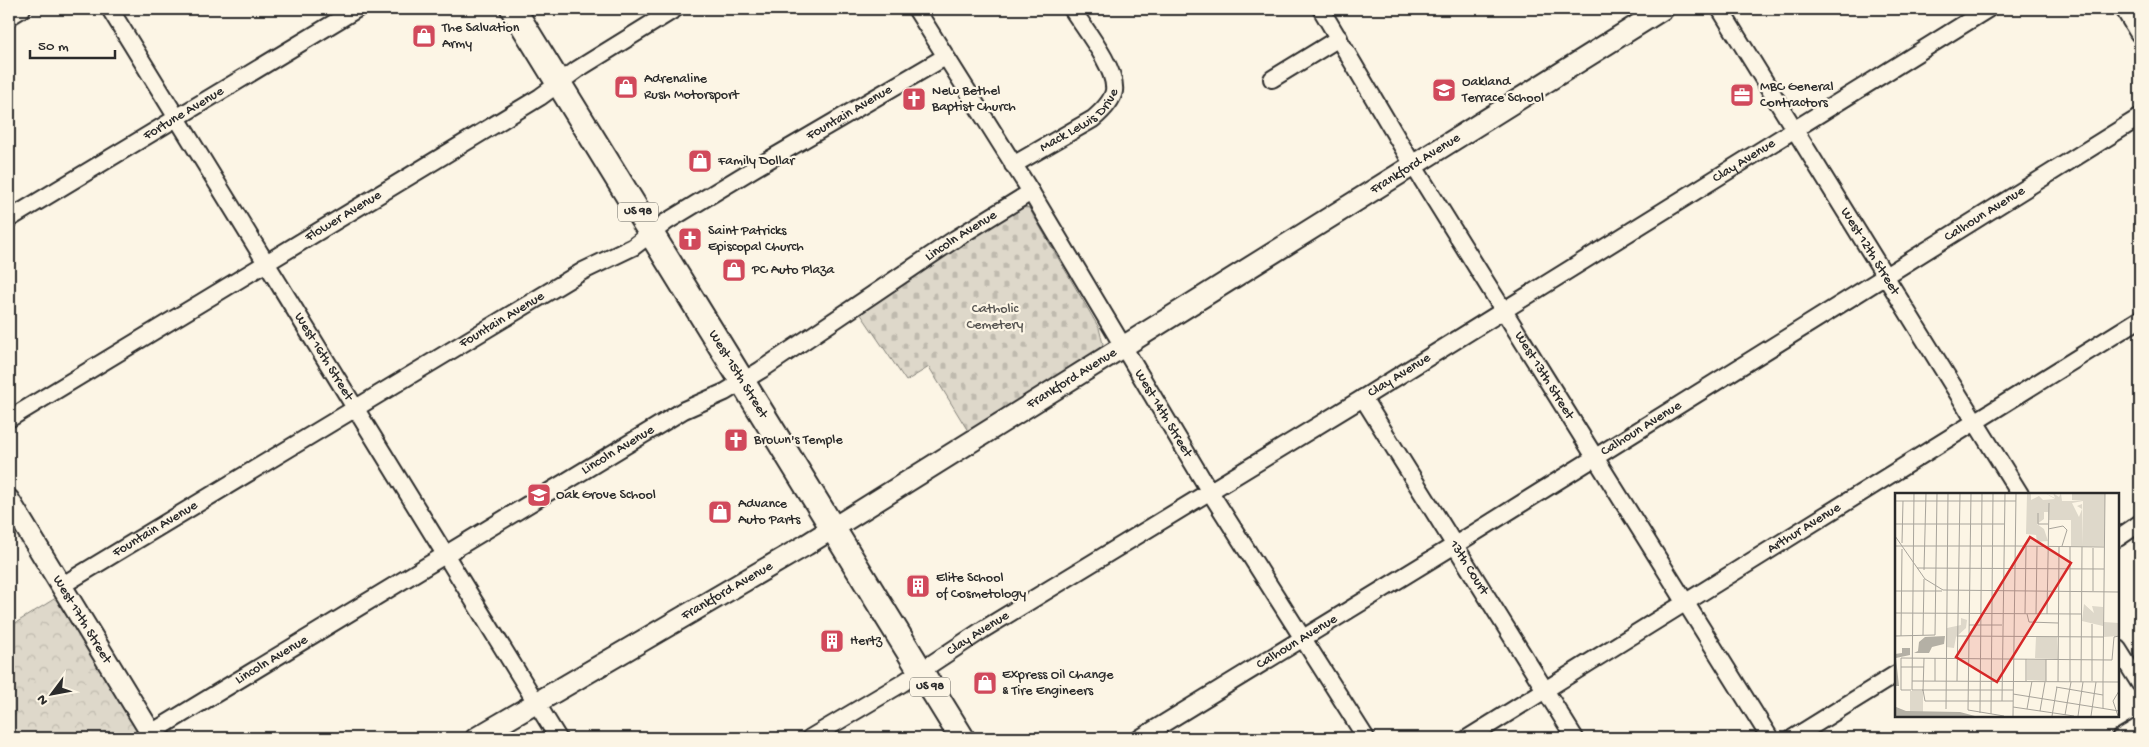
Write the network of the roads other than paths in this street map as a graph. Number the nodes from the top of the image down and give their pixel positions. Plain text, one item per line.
1 (22, 9) edge
2 (110, 9) edge
3 (357, 9) edge
4 (513, 9) edge
5 (675, 9) edge
6 (916, 9) edge
7 (1072, 9) edge
8 (1322, 9) edge
9 (1663, 9) edge
10 (1720, 9) edge
11 (1988, 9) edge
12 (2126, 9) edge
13 (9, 17) edge
14 (2140, 32) edge
15 (1339, 38) junction
16 (945, 57) junction
17 (1272, 79) dead end
18 (559, 83) junction
19 (2140, 117) edge
20 (178, 118) junction
21 (1794, 131) junction
22 (1013, 165) junction
23 (1413, 165) junction
24 (1031, 192) junction
25 (9, 219) edge
26 (651, 233) junction
27 (266, 262) junction
28 (1884, 277) junction
29 (1502, 310) junction
30 (2140, 319) edge
31 (1122, 347) junction
32 (742, 382) junction
33 (1363, 398) junction
34 (355, 410) junction
35 (9, 418) edge
36 (1973, 422) junction
37 (1596, 458) junction
38 (1210, 492) junction
39 (2019, 493) edge
40 (9, 500) edge
41 (2140, 523) edge
42 (832, 529) junction
43 (2119, 537) edge
44 (1455, 545) junction
45 (444, 556) junction
46 (61, 586) junction
47 (1686, 603) junction
48 (1304, 638) junction
49 (2119, 650) edge
50 (920, 671) junction
51 (1895, 675) edge
52 (2140, 684) edge
53 (1545, 690) junction
54 (536, 703) junction
55 (2140, 726) edge
56 (153, 736) edge
57 (476, 738) edge
58 (558, 738) edge
59 (810, 738) edge
60 (962, 738) edge
61 (1140, 738) edge
62 (1366, 738) edge
63 (1468, 738) edge
64 (1575, 738) edge
65 (1770, 738) edge
66 (1793, 738) edge
67 (2120, 738) edge

1 - 13 street
2 - 20 street, West 16th Street
3 - 20 street, Fortune Avenue
4 - 18 highway, West 15th Street / US 98
5 - 18 street, Flower Avenue
6 - 16 street, West 14th Street
7 - 22 street, Mack Lewis Drive
8 - 15 street, West 13th Street
9 - 23 main road, Frankford Avenue
10 - 21 street, West 12th Street
11 - 21 street, Clay Avenue
12 - 14 main road
15 - 17 street
15 - 23 street, West 13th Street
16 - 22 street, West 14th Street
16 - 26 street, Fountain Avenue
18 - 26 highway, West 15th Street / US 98
18 - 27 street, Flower Avenue
19 - 28 street, Calhoun Avenue
20 - 25 street, Fortune Avenue
20 - 27 street, West 16th Street
21 - 28 street, West 12th Street
21 - 29 street, Clay Avenue
22 - 24 street, West 14th Street
23 - 29 street, West 13th Street
23 - 31 main road, Frankford Avenue
24 - 31 street, West 14th Street
24 - 32 street, Lincoln Avenue
26 - 32 highway, West 15th Street / US 98
26 - 34 street, Fountain Avenue
27 - 34 street, West 16th Street
27 - 35 street, Flower Avenue
28 - 36 street, West 12th Street
28 - 37 street, Calhoun Avenue
29 - 33 street, Clay Avenue
29 - 37 street, West 13th Street
30 - 36 street, Arthur Avenue
31 - 38 street, West 14th Street
31 - 42 main road, Frankford Avenue
32 - 42 highway, West 15th Street / US 98
32 - 45 street, Lincoln Avenue
33 - 38 street, Clay Avenue
33 - 44 street, 13th Court
34 - 45 street, West 16th Street
34 - 46 street, Fountain Avenue
36 - 39 street, West 12th Street
36 - 47 street, Arthur Avenue
37 - 44 street, Calhoun Avenue
37 - 47 street, West 13th Street
38 - 48 street, West 14th Street
38 - 50 street, Clay Avenue
40 - 46 main road, West 17th Street
41 - 43 street
42 - 50 highway, West 15th Street / US 98
42 - 54 main road, Frankford Avenue
44 - 48 street, Calhoun Avenue
44 - 53 street, 13th Court
45 - 54 street, West 16th Street
45 - 56 street, Lincoln Avenue
46 - 56 main road, West 17th Street
47 - 53 street, Arthur Avenue
47 - 65 street, West 13th Street
48 - 61 street, Calhoun Avenue
48 - 62 street, West 14th Street
49 - 52 street
50 - 59 street, Clay Avenue
50 - 60 highway, West 15th Street / US 98
51 - 66 street
53 - 63 street, Arthur Avenue
53 - 64 street, 13th Court
54 - 57 main road, Frankford Avenue
54 - 58 street, West 16th Street
55 - 67 street

